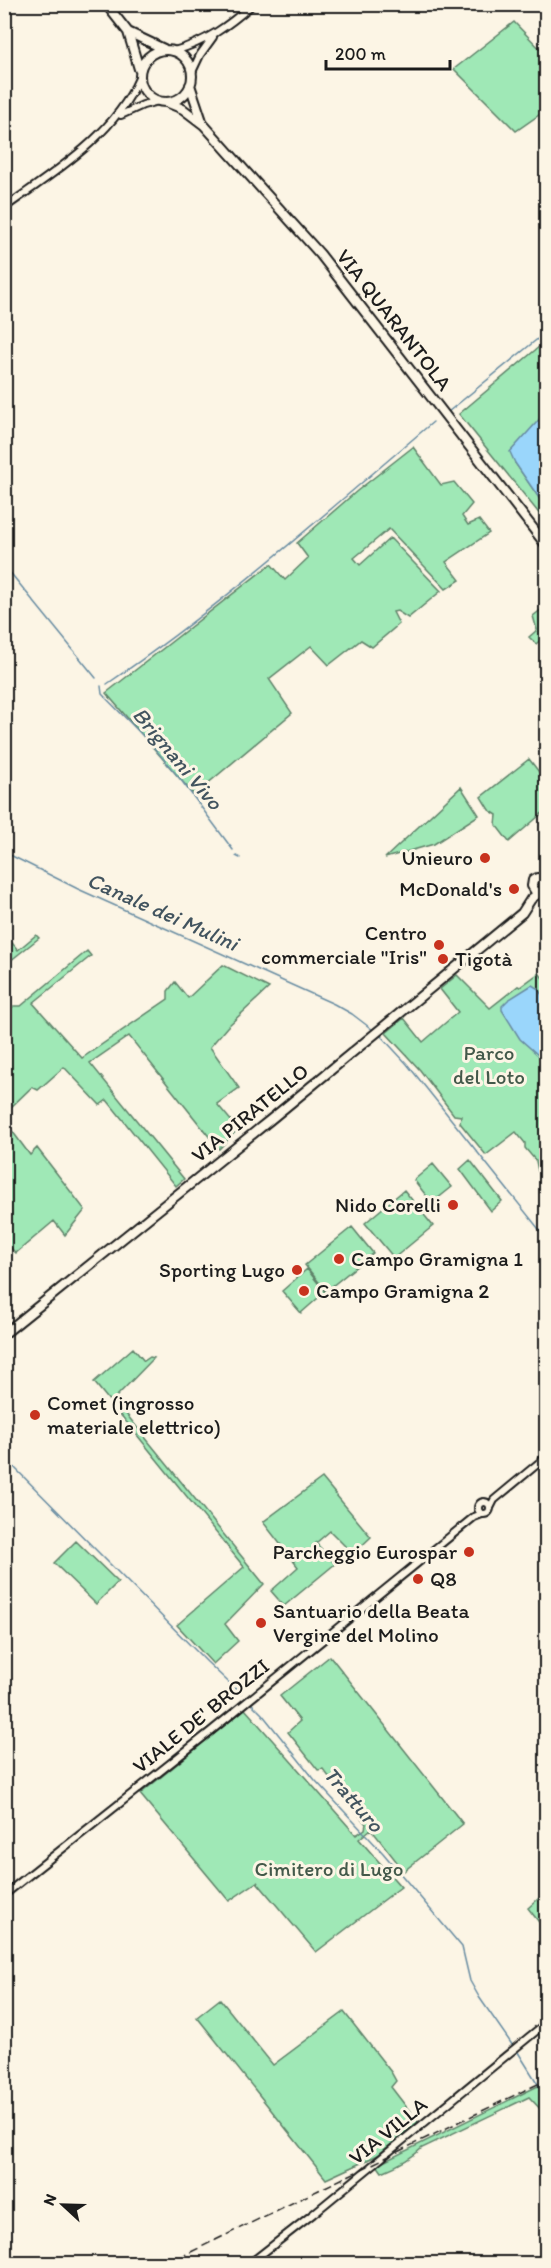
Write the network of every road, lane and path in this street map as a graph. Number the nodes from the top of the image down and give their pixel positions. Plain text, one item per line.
1 (106, 4) edge
2 (253, 4) edge
3 (128, 32) junction
4 (216, 34) junction
5 (165, 50) junction
6 (174, 51) junction
7 (192, 72) junction
8 (140, 75) junction
9 (190, 85) junction
10 (162, 102) junction
11 (118, 116) junction
12 (204, 125) junction
13 (4, 208) edge
14 (546, 544) edge
15 (546, 882) edge
16 (532, 887) junction
17 (539, 893) junction
18 (517, 917) junction
19 (4, 1334) edge
20 (546, 1457) edge
21 (487, 1505) junction
22 (480, 1511) junction
23 (4, 1895) edge
24 (546, 2023) edge
25 (249, 2264) edge

1 - 3 main road
2 - 4 street
3 - 5 main road
3 - 8 main road
4 - 6 street
4 - 7 street
5 - 6 main road
5 - 8 main road
6 - 7 main road
7 - 9 main road
8 - 10 main road
8 - 11 street
9 - 10 main road
9 - 12 main road, VIA QUARANTOLA
10 - 11 street
10 - 12 main road, VIA QUARANTOLA
11 - 13 street
12 - 14 main road, VIA QUARANTOLA
15 - 16 main road, VIA PIRATELLO
15 - 17 main road, VIA PIRATELLO
16 - 17 main road
16 - 18 main road, VIA PIRATELLO
17 - 18 main road, VIA PIRATELLO
18 - 19 main road, VIA PIRATELLO
20 - 21 street, VIALE DE' BROZZI
21 - 22 street, VIALE DE' BROZZI
21 - 22 street, VIALE DE' BROZZI
22 - 23 street, VIALE DE' BROZZI
24 - 25 street, VIA VILLA

